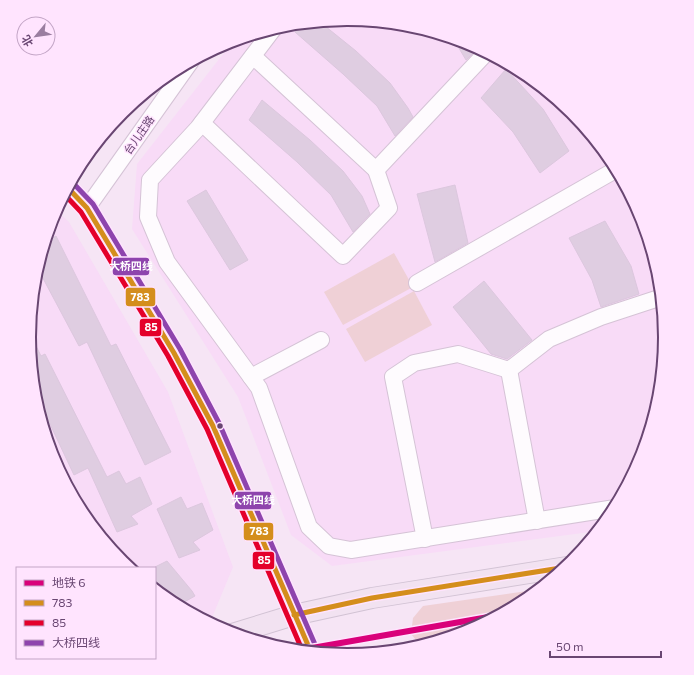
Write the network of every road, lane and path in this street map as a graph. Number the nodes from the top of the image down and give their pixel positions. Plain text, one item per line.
1 (268, 37) edge
2 (253, 56) junction
3 (482, 57) edge
4 (184, 72) edge
5 (202, 122) junction
6 (376, 170) junction
7 (611, 172) edge
8 (72, 192) edge
9 (87, 208) junction
10 (417, 283) dead end
11 (656, 299) edge
12 (321, 340) dead end
13 (509, 370) junction
14 (251, 377) junction
15 (607, 509) edge
16 (537, 521) junction
17 (426, 539) junction
18 (555, 569) edge
19 (294, 615) junction
20 (243, 631) edge
21 (308, 646) edge

1 - 2 street
2 - 5 street
2 - 6 street
3 - 6 street
4 - 9 street, 台儿庄路
5 - 6 street
5 - 14 street
7 - 10 street
8 - 9 street
9 - 19 street
11 - 13 street
12 - 14 street
13 - 16 street
13 - 17 street
14 - 17 street
15 - 16 street
16 - 17 street
18 - 19 main road
19 - 20 main road
19 - 21 street

